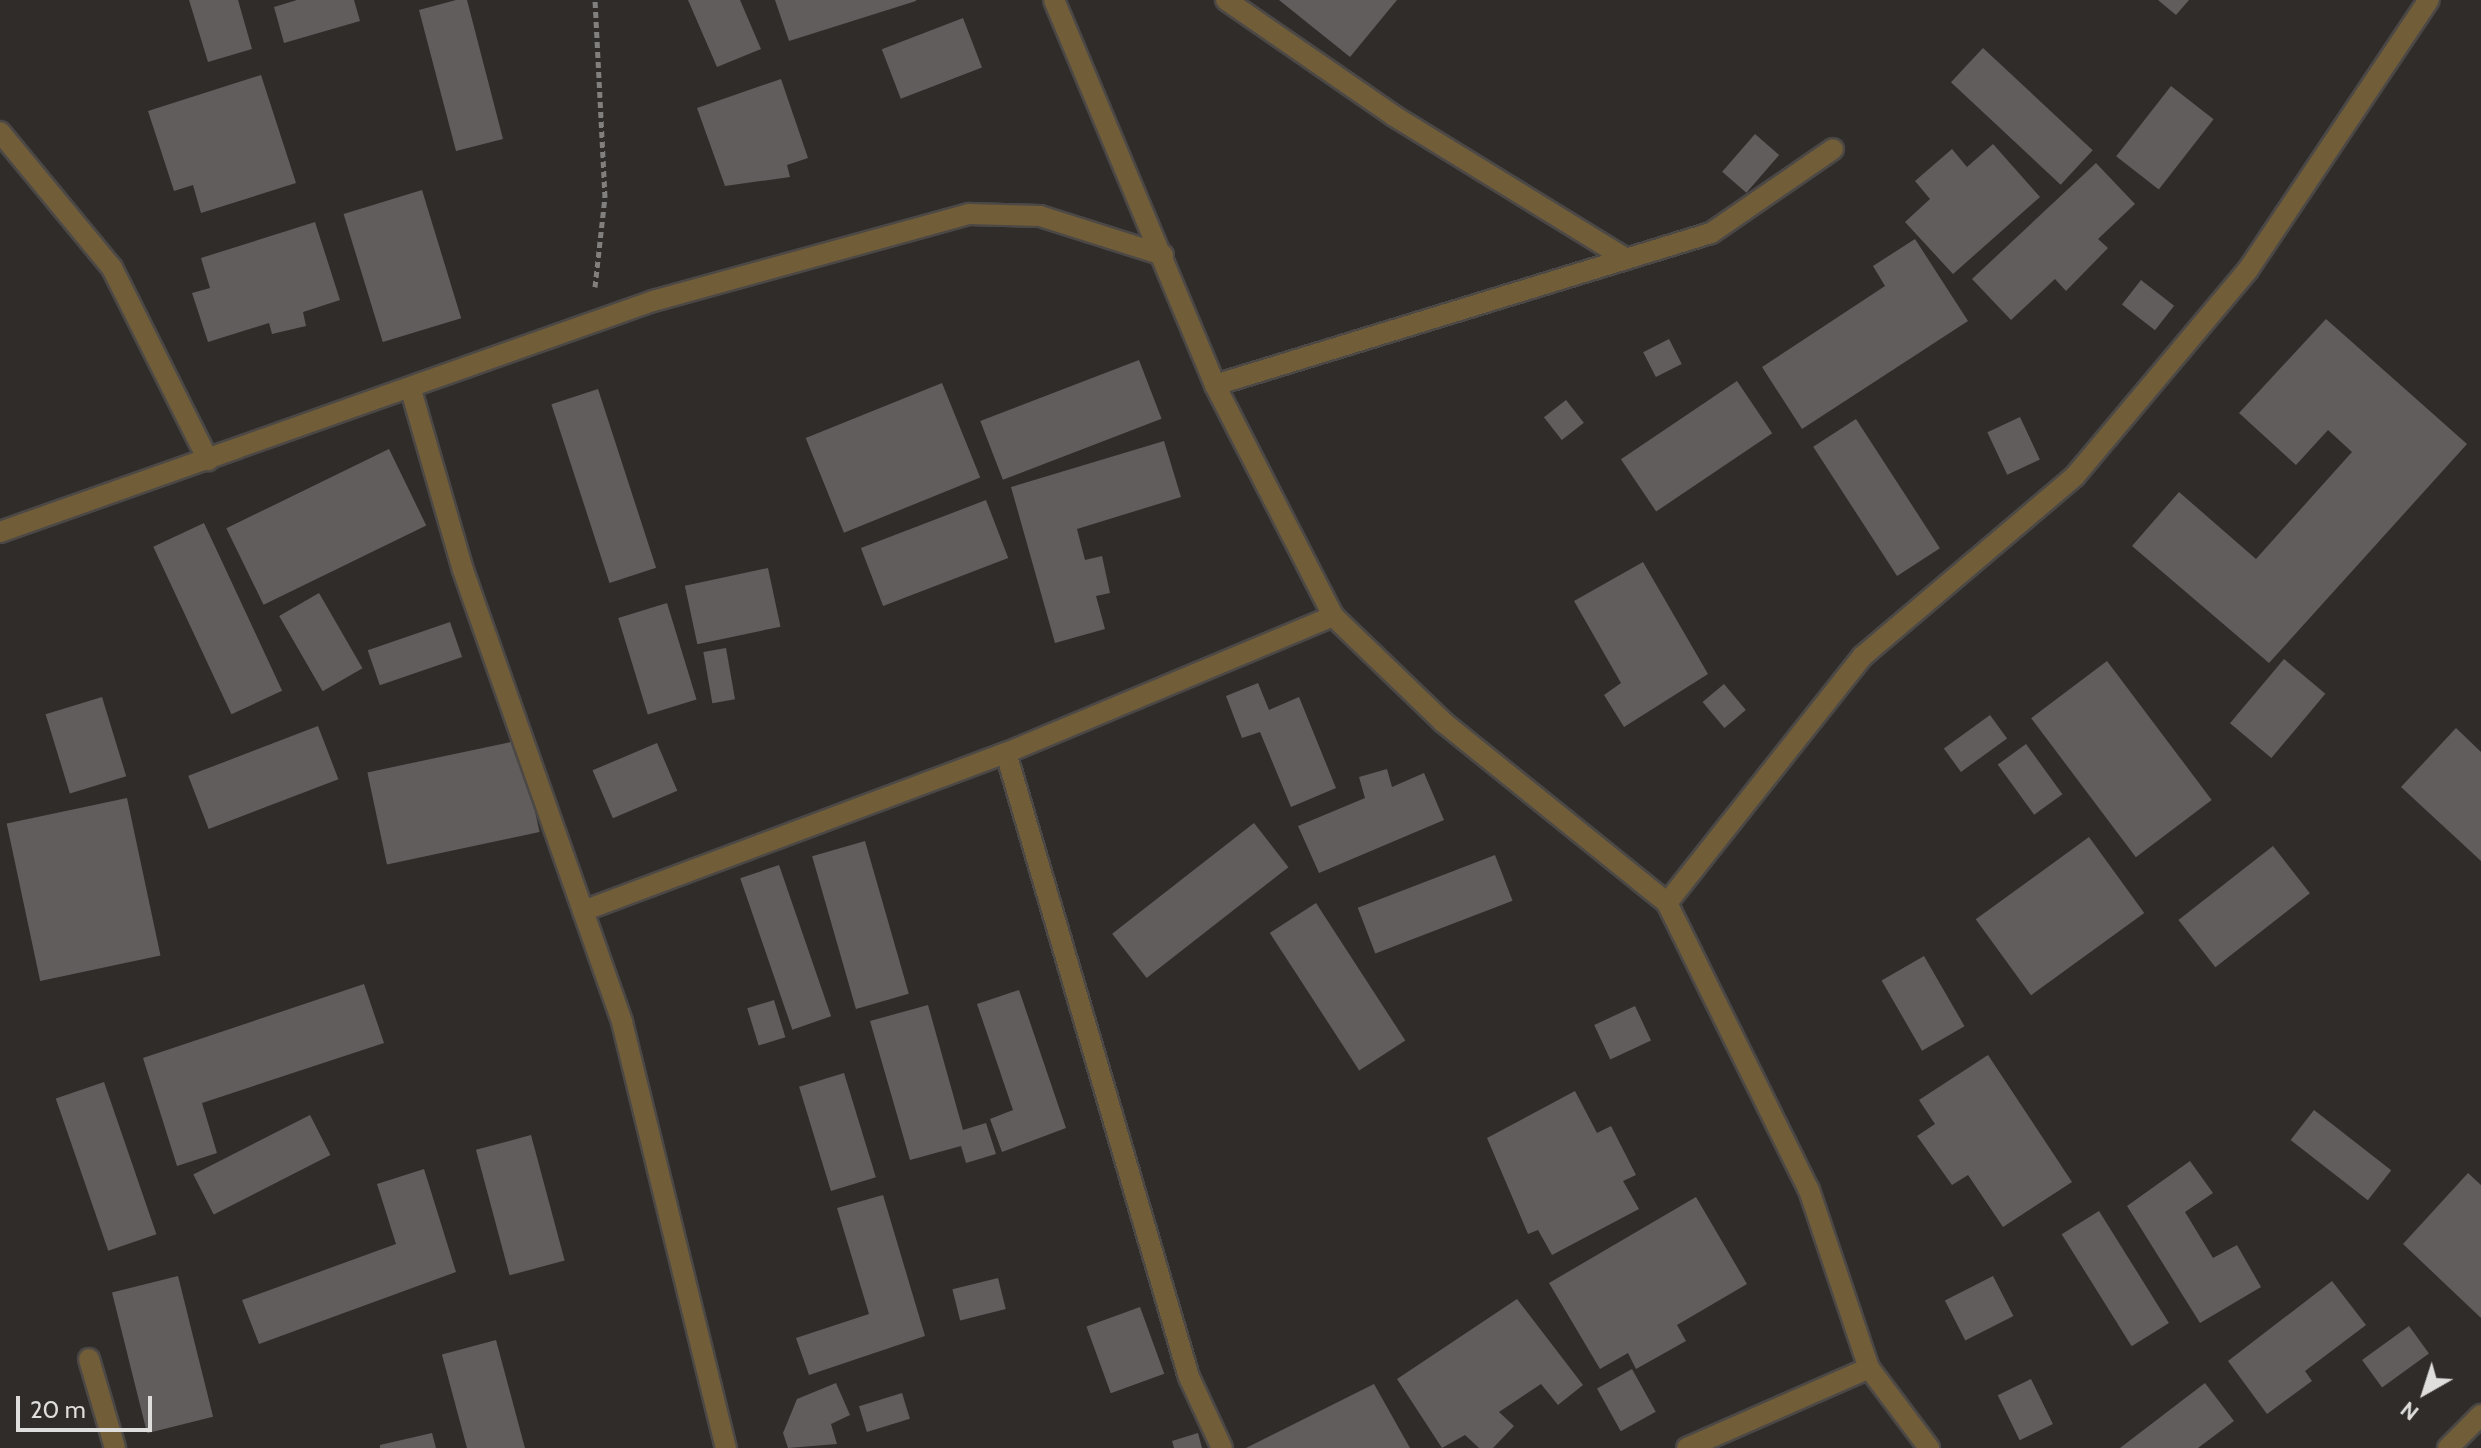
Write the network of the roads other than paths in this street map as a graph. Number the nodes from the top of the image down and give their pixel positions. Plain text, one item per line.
1 (1056, 0) edge
2 (1226, 0) edge
3 (2429, 0) edge
4 (0, 132) edge
5 (1833, 149) dead end
6 (1163, 255) junction
7 (1626, 259) junction
8 (1215, 385) junction
9 (411, 390) junction
10 (208, 460) junction
11 (0, 532) edge
12 (1333, 616) junction
13 (1006, 753) junction
14 (1667, 903) junction
15 (583, 911) junction
16 (89, 1359) dead end
17 (1869, 1368) junction
18 (2481, 1415) edge
19 (115, 1448) edge
20 (726, 1448) edge
21 (1222, 1448) edge
22 (1687, 1448) edge
23 (1929, 1448) edge
24 (2448, 1448) edge

1 - 6 street
2 - 7 street
3 - 14 street
4 - 10 street
5 - 7 street
6 - 8 street
6 - 9 street
7 - 8 street
8 - 12 street
9 - 10 street
9 - 15 street
10 - 11 street
12 - 13 street
12 - 14 street
13 - 15 street
13 - 21 street
14 - 17 street
15 - 20 street
16 - 19 street
17 - 22 street
17 - 23 street
18 - 24 street

